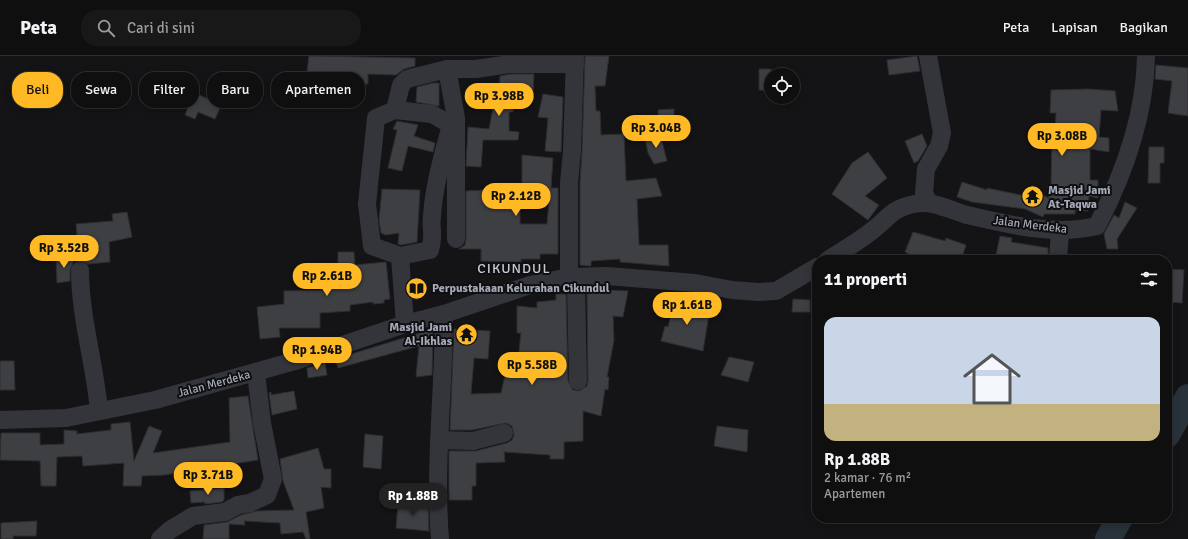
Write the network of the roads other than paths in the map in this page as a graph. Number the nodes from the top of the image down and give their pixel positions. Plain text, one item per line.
1 (928, 56) edge
2 (1146, 56) edge
3 (575, 60) edge
4 (447, 69) junction
5 (395, 110) junction
6 (929, 203) junction
7 (1060, 231) junction
8 (456, 239) dead end
9 (836, 255) edge
10 (1058, 255) edge
11 (400, 256) junction
12 (80, 270) dead end
13 (812, 270) edge
14 (568, 277) junction
15 (444, 314) junction
16 (405, 324) junction
17 (256, 373) junction
18 (578, 381) dead end
19 (98, 411) junction
20 (0, 420) edge
21 (504, 433) dead end
22 (439, 440) junction
23 (160, 539) edge
24 (440, 539) edge

1 - 6 street
2 - 7 street, Jalan Merdeka
3 - 4 street
3 - 14 street
4 - 5 street
4 - 8 street
5 - 11 street
5 - 11 street
6 - 7 street, Jalan Merdeka
6 - 9 street, Jalan Merdeka
7 - 10 street
11 - 16 street
12 - 19 street
13 - 14 street, Jalan Merdeka
14 - 15 street, Jalan Merdeka
14 - 18 street
15 - 16 street, Jalan Merdeka
15 - 22 street
16 - 17 street, Jalan Merdeka
17 - 19 street, Jalan Merdeka
17 - 23 street
19 - 20 street, Jalan Merdeka
21 - 22 street
22 - 24 street

